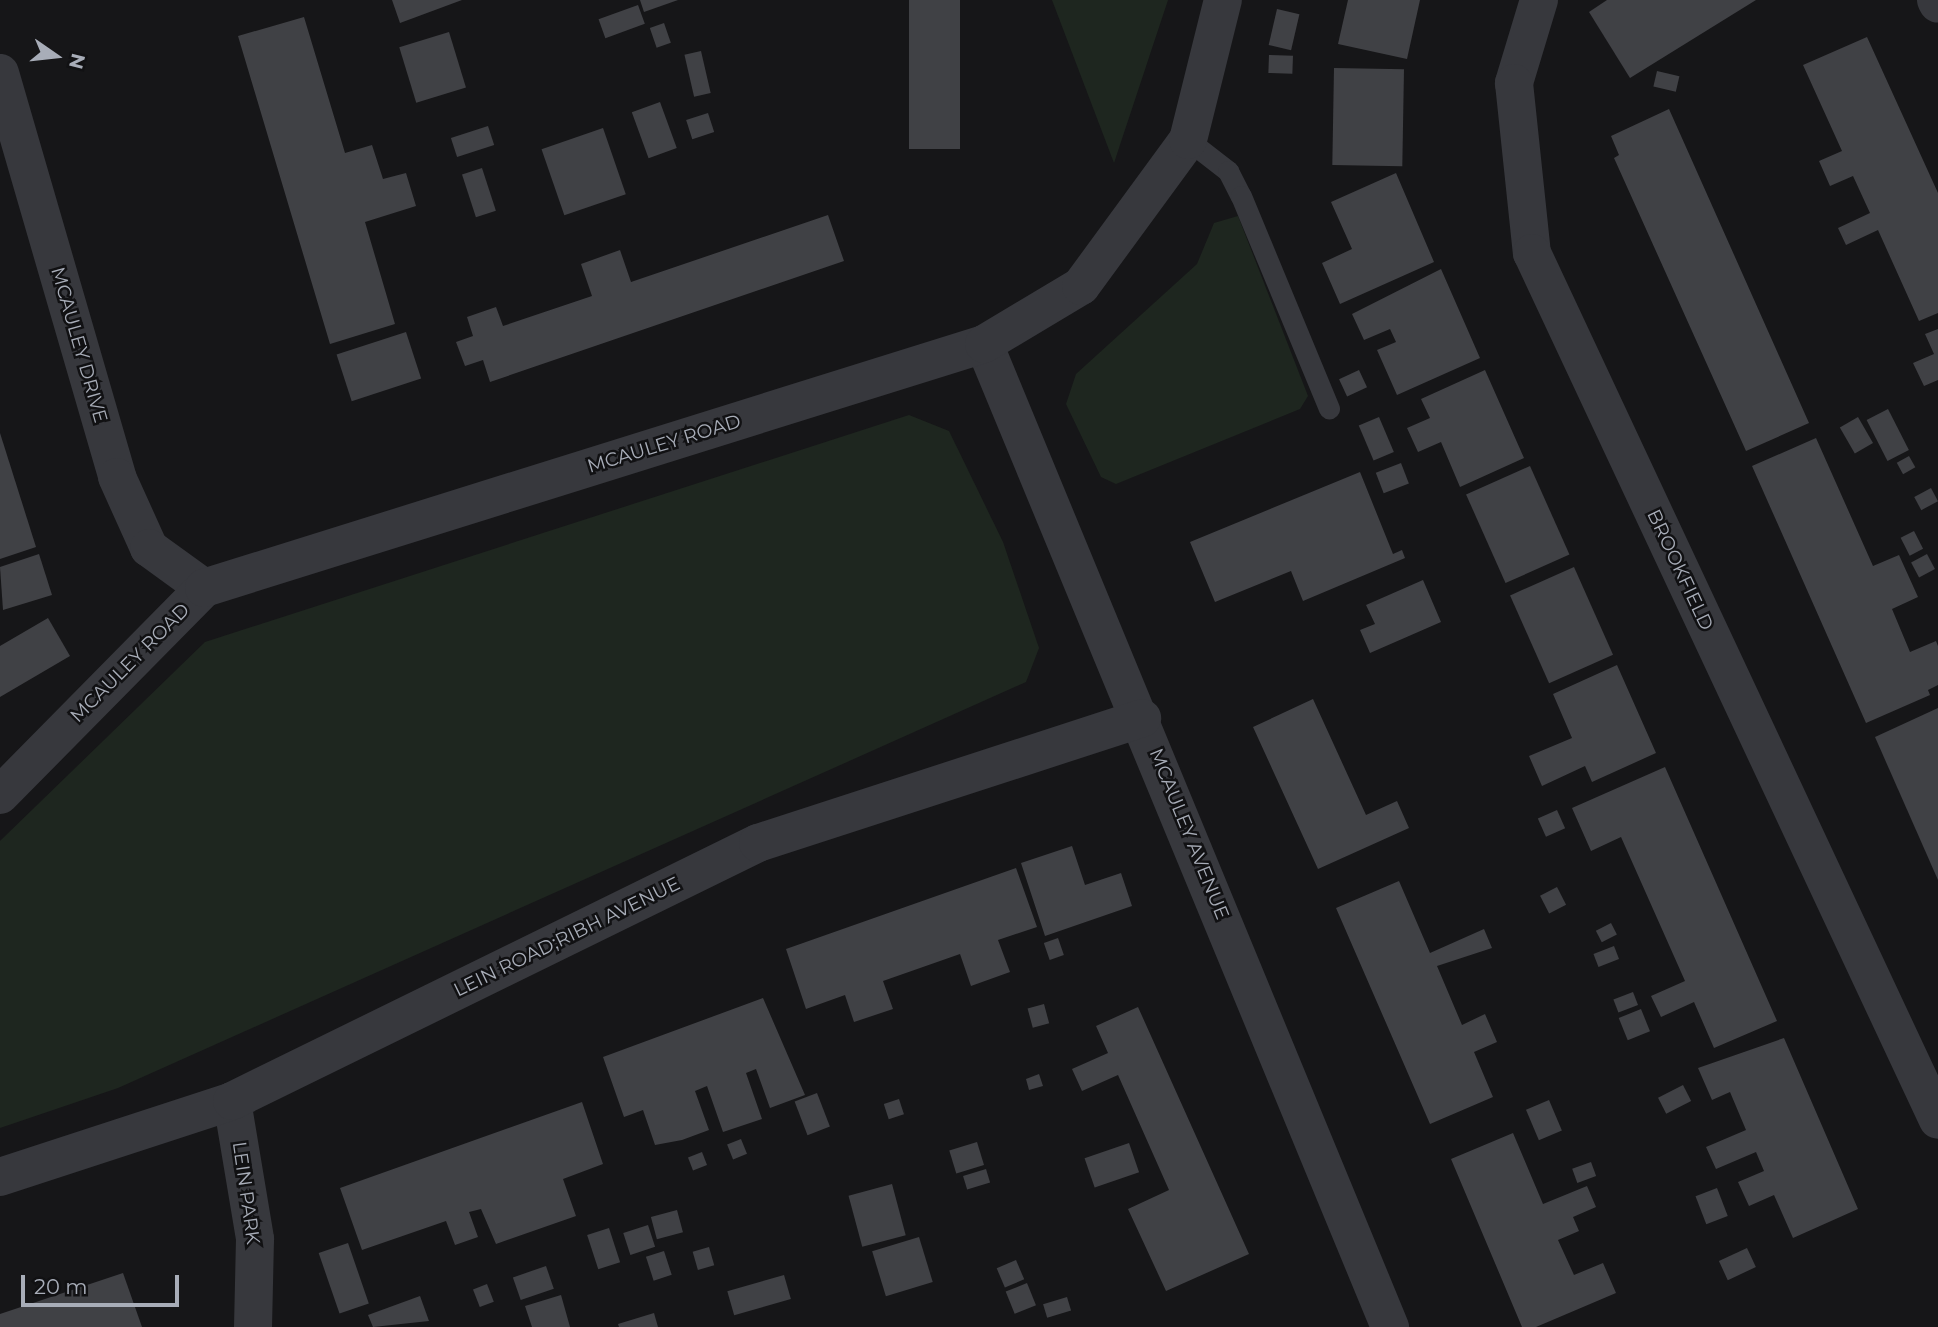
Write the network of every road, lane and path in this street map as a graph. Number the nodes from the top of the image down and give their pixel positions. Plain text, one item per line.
1 (1223, 0) edge
2 (1539, 0) edge
3 (0, 73) edge
4 (1188, 140) junction
5 (984, 344) junction
6 (1329, 408) dead end
7 (204, 588) junction
8 (1142, 718) junction
9 (0, 795) edge
10 (232, 1101) junction
11 (1938, 1120) edge
12 (0, 1177) edge
13 (253, 1327) edge
14 (1390, 1327) edge

1 - 4 street, MCAULEY ROAD
2 - 11 street, BROOKFIELD
3 - 7 street, MCAULEY DRIVE
4 - 5 street, MCAULEY ROAD
4 - 6 lane
5 - 7 street, MCAULEY ROAD
5 - 8 street, MCAULEY AVENUE
7 - 9 street, MCAULEY ROAD
8 - 10 street, LEIN ROAD;RIBH AVENUE
8 - 14 street, MCAULEY AVENUE
10 - 12 street, LEIN ROAD;RIBH AVENUE
10 - 13 street, LEIN PARK

